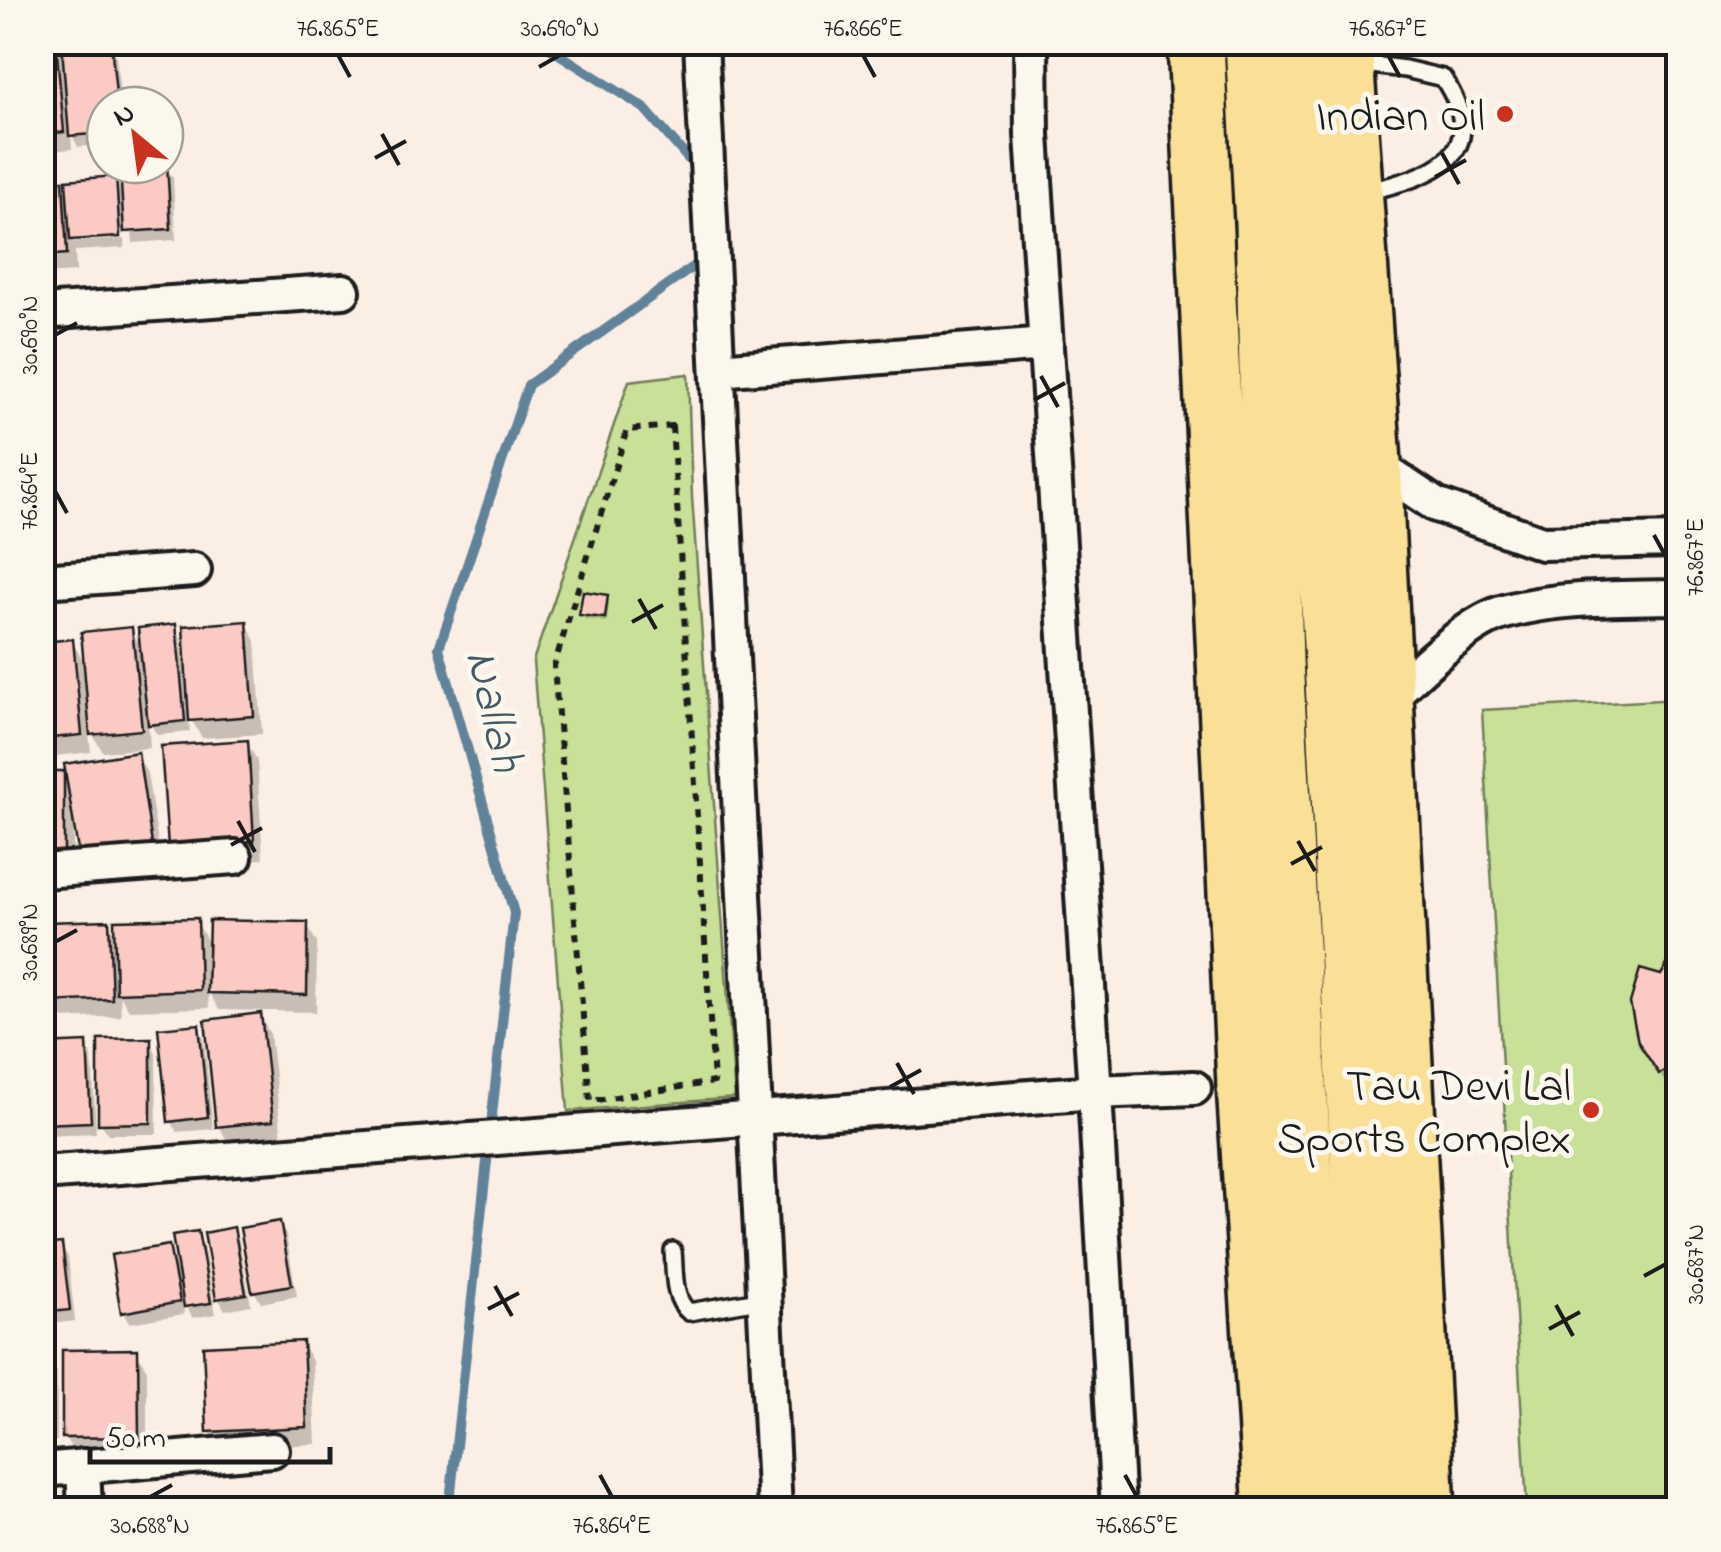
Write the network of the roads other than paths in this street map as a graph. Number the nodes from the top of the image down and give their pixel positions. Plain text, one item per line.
1 (700, 42) edge
2 (1031, 42) edge
3 (1196, 42) edge
4 (1253, 42) edge
5 (1330, 49) edge
6 (1355, 195) junction
7 (343, 292) dead end
8 (42, 312) edge
9 (1046, 344) junction
10 (718, 370) junction
11 (1373, 464) junction
12 (1678, 540) edge
13 (194, 570) dead end
14 (42, 580) edge
15 (1678, 597) edge
16 (1385, 703) junction
17 (235, 858) dead end
18 (42, 871) edge
19 (1194, 1088) dead end
20 (1095, 1092) junction
21 (757, 1118) junction
22 (42, 1172) edge
23 (673, 1251) dead end
24 (766, 1299) junction
25 (272, 1450) dead end
26 (83, 1466) junction
27 (42, 1470) edge
28 (84, 1510) edge
29 (776, 1510) edge
30 (1118, 1510) edge
31 (1272, 1510) edge
32 (1324, 1510) edge
33 (1377, 1510) edge
34 (1426, 1510) edge

1 - 10 street
2 - 9 street
3 - 31 highway
4 - 32 highway
5 - 6 highway
5 - 6 lane
5 - 33 highway
6 - 11 highway
7 - 8 street
9 - 10 street
9 - 20 street
10 - 21 street
11 - 12 street
11 - 16 highway
13 - 14 street
15 - 16 street
16 - 34 highway
17 - 18 street
19 - 20 street
20 - 21 street
20 - 30 street
21 - 22 street
21 - 24 street
23 - 24 lane
24 - 29 street
25 - 26 street
26 - 27 street
26 - 28 street

